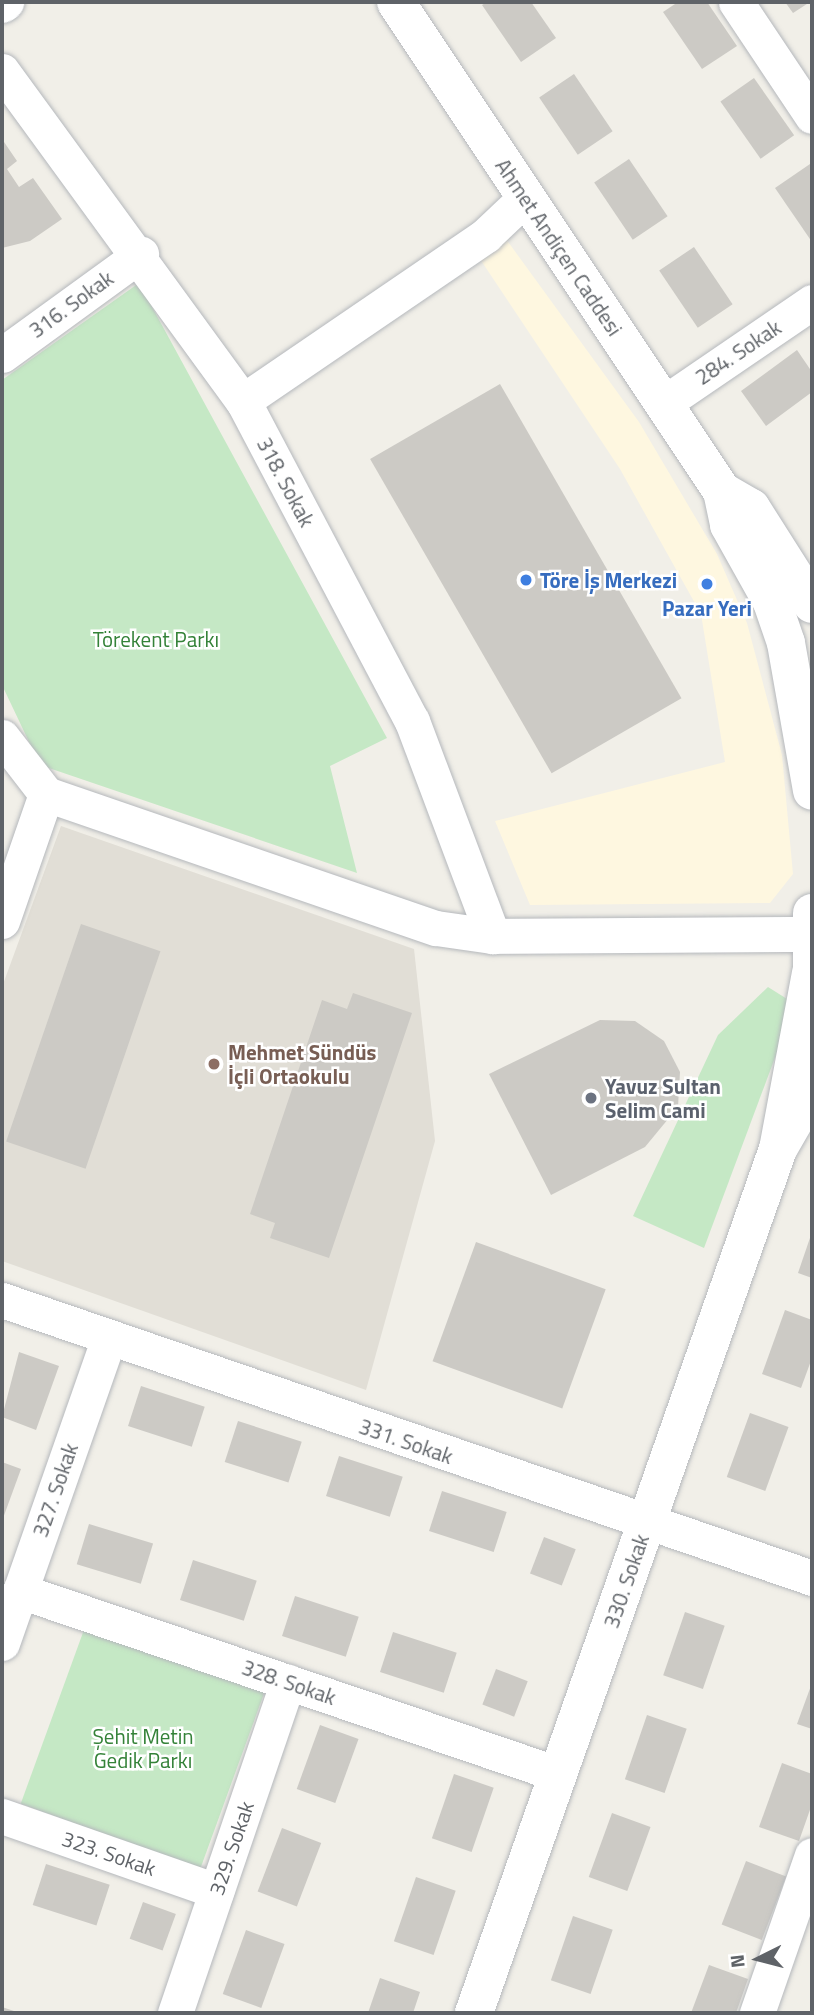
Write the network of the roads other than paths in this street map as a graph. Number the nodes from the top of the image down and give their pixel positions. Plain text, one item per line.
1 (396, 2) edge
2 (736, 2) edge
3 (2, 71) edge
4 (812, 116) edge
5 (526, 197) junction
6 (141, 254) junction
7 (812, 302) edge
8 (2, 355) edge
9 (243, 401) junction
10 (664, 403) junction
11 (722, 491) junction
12 (812, 604) edge
13 (2, 737) edge
14 (812, 791) edge
15 (46, 794) junction
16 (2, 921) edge
17 (811, 924) edge
18 (493, 936) junction
19 (812, 974) edge
20 (812, 1090) edge
21 (778, 1149) junction
22 (2, 1300) edge
23 (109, 1338) junction
24 (646, 1523) junction
25 (812, 1578) edge
26 (20, 1591) junction
27 (2, 1643) edge
28 (288, 1682) junction
29 (558, 1774) junction
30 (2, 1816) edge
31 (812, 1855) edge
32 (216, 1891) junction
33 (175, 2013) edge
34 (474, 2013) edge
35 (757, 2013) edge

1 - 5 street, Ahmet Andiçen Caddesi
2 - 4 street
3 - 6 street, 318. Sokak
5 - 9 street
5 - 10 street, Ahmet Andiçen Caddesi
6 - 8 street, 316. Sokak
6 - 9 street, 318. Sokak
7 - 10 street, 284. Sokak
9 - 18 street, 318. Sokak
10 - 11 street, Ahmet Andiçen Caddesi
11 - 12 street, Ahmet Andiçen Caddesi
11 - 14 street, Ahmet Andiçen Caddesi
13 - 15 street
15 - 16 street
15 - 18 street
17 - 18 street
17 - 19 street
19 - 21 street, 330. Sokak
20 - 21 street, 330. Sokak
21 - 24 street, 330. Sokak
22 - 23 street, 331. Sokak
23 - 24 street, 331. Sokak
23 - 26 street, 327. Sokak
24 - 25 street, 331. Sokak
24 - 29 street, 330. Sokak
26 - 27 street, 327. Sokak
26 - 28 street, 328. Sokak
28 - 29 street, 328. Sokak
28 - 32 street, 329. Sokak
29 - 34 street, 330. Sokak
30 - 32 street, 323. Sokak
31 - 35 street
32 - 33 street, 329. Sokak

